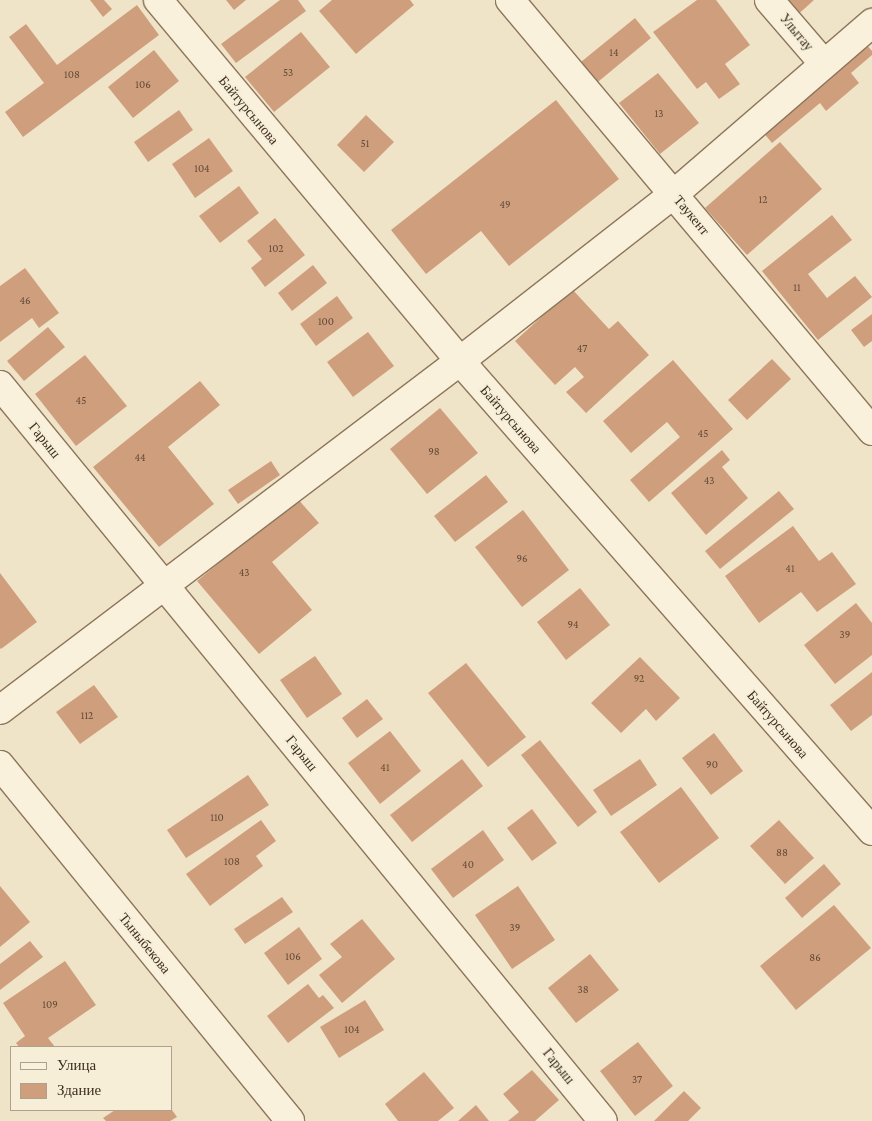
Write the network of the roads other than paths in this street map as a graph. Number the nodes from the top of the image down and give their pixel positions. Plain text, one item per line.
1 (158, 0) edge
2 (510, 0) edge
3 (769, 0) edge
4 (872, 23) edge
5 (824, 64) junction
6 (674, 194) junction
7 (460, 361) junction
8 (0, 385) edge
9 (872, 431) edge
10 (164, 585) junction
11 (0, 710) edge
12 (0, 765) edge
13 (872, 831) edge
14 (290, 1121) edge
15 (603, 1121) edge

1 - 7 street, Байтурсынова
2 - 6 street, Таукент
3 - 5 street, Улытау
4 - 5 street
5 - 6 street
6 - 7 street
6 - 9 street, Таукент
7 - 10 street
7 - 13 street, Байтурсынова
8 - 10 street, Гарыш
10 - 11 street
10 - 15 street, Гарыш
12 - 14 street, Тыныбекова

